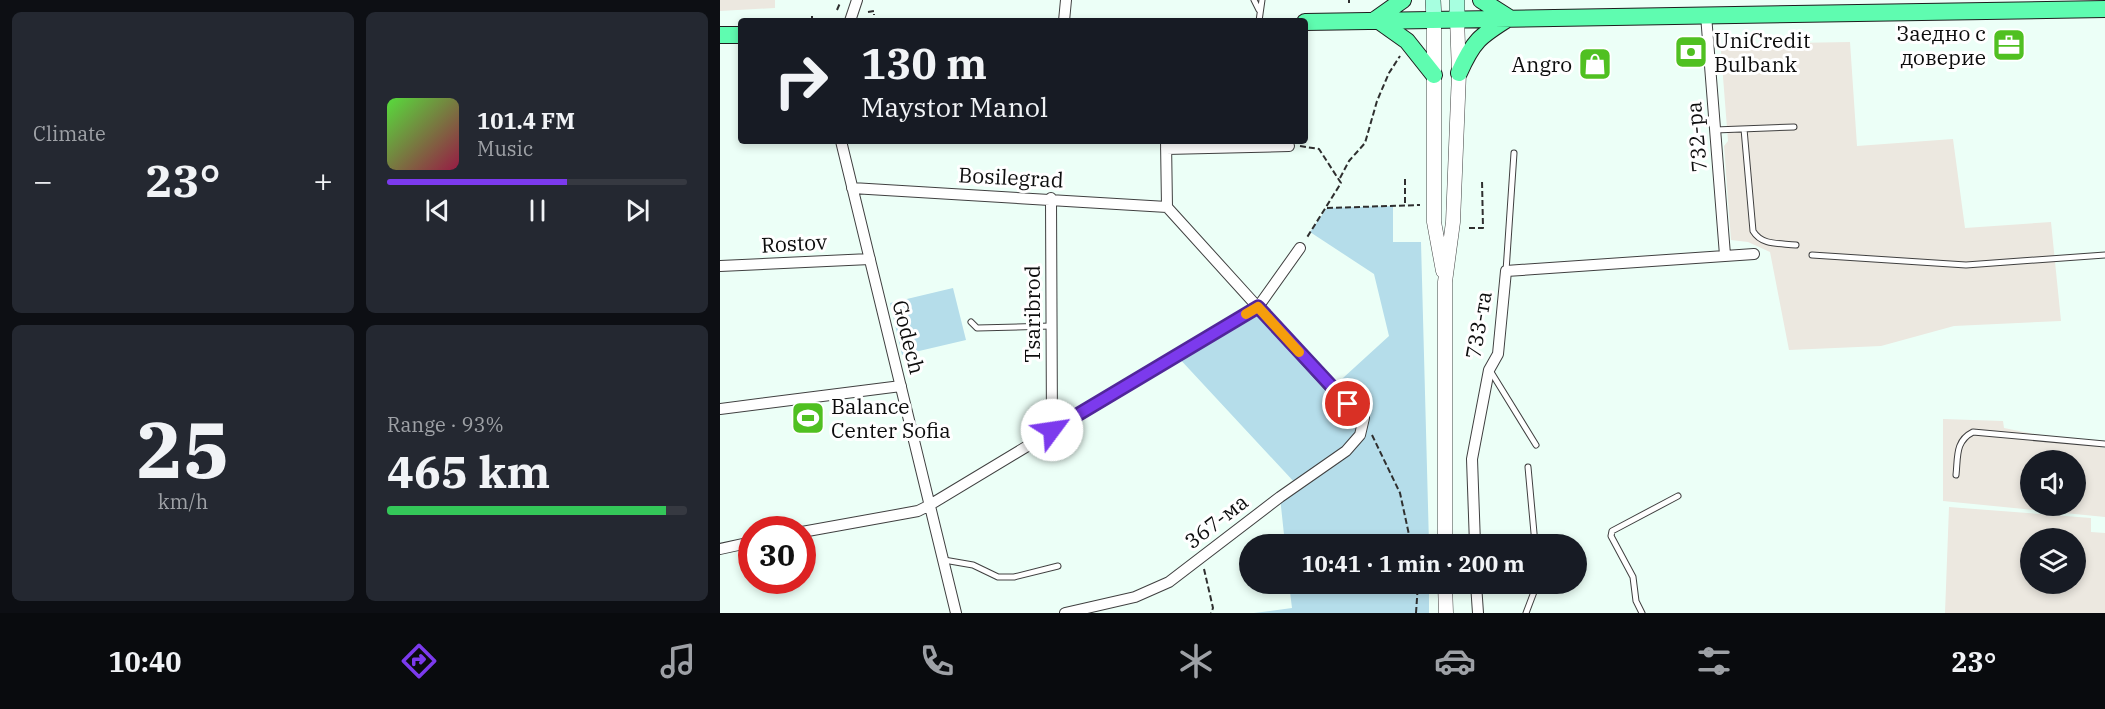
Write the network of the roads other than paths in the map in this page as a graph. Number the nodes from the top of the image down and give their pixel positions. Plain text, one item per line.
1 (857, 0) edge
2 (1066, 0) edge
3 (1254, 0) edge
4 (1262, 0) edge
5 (1403, 0) edge
6 (1433, 0) edge
7 (1456, 0) edge
8 (1481, 0) edge
9 (1259, 9) junction
10 (2105, 9) edge
11 (1706, 15) junction
12 (851, 18) edge
13 (1064, 18) edge
14 (1259, 18) edge
15 (1457, 18) junction
16 (1509, 18) junction
17 (1376, 19) junction
18 (1434, 19) junction
19 (1308, 22) edge
20 (720, 35) edge
21 (738, 35) edge
22 (1459, 73) junction
23 (1434, 75) junction
24 (1794, 128) dead end
25 (1743, 129) junction
26 (1715, 130) junction
27 (842, 144) edge
28 (1166, 145) edge
29 (1289, 147) road end
30 (1514, 153) dead end
31 (852, 188) junction
32 (1051, 198) junction
33 (1167, 207) junction
34 (1796, 245) dead end
35 (1300, 248) road end
36 (1755, 254) dead end
37 (1725, 255) junction
38 (1812, 255) dead end
39 (2105, 255) edge
40 (870, 259) junction
41 (720, 266) edge
42 (1506, 271) junction
43 (1445, 282) junction
44 (1258, 307) junction
45 (971, 322) dead end
46 (1051, 326) junction
47 (1489, 369) junction
48 (901, 386) junction
49 (720, 409) edge
50 (1052, 430) junction
51 (2105, 444) edge
52 (1536, 445) dead end
53 (1528, 467) dead end
54 (1956, 475) dead end
55 (1678, 496) dead end
56 (928, 506) junction
57 (816, 529) edge
58 (1445, 534) edge
59 (1475, 534) edge
60 (1534, 534) edge
61 (738, 545) edge
62 (720, 549) edge
63 (942, 560) junction
64 (1058, 566) dead end
65 (1445, 594) edge
66 (1477, 594) edge
67 (1533, 594) edge
68 (956, 613) edge
69 (1065, 613) edge
70 (1446, 613) edge
71 (1478, 613) edge
72 (1526, 613) edge
73 (1642, 613) edge

1 - 12 street
2 - 13 street
3 - 9 lane
4 - 9 lane
5 - 17 main road
6 - 18 main road
7 - 15 main road
8 - 16 main road
9 - 14 lane
10 - 11 main road
11 - 16 main road
11 - 26 street, 732-ра
15 - 16 main road
15 - 18 main road
15 - 22 street
16 - 22 main road
17 - 18 main road
17 - 19 main road
17 - 23 main road
18 - 23 street
20 - 21 main road
22 - 43 street
23 - 43 street
24 - 25 lane
25 - 26 lane
25 - 34 lane
26 - 37 street, 732-ра
27 - 31 street, Godech
28 - 29 street
28 - 33 street
30 - 42 lane
31 - 32 street, Bosilegrad
31 - 40 street, Godech
32 - 33 street, Bosilegrad
32 - 46 street, Tsaribrod
33 - 44 street
35 - 44 street
36 - 37 street
37 - 42 street
38 - 39 lane
40 - 41 street, Rostov
40 - 48 street, Godech
42 - 47 street, 733-та
43 - 58 street
44 - 50 street
44 - 69 street, 367-ма
45 - 46 lane
46 - 50 street, Tsaribrod
47 - 52 lane, 733-та
47 - 59 street
48 - 49 street
48 - 56 street, Godech
50 - 56 street
51 - 54 lane
53 - 60 lane
55 - 73 lane
56 - 57 street
56 - 63 street, Godech
61 - 62 street
63 - 64 lane
63 - 68 street, Godech
65 - 70 street
66 - 71 street
67 - 72 lane

